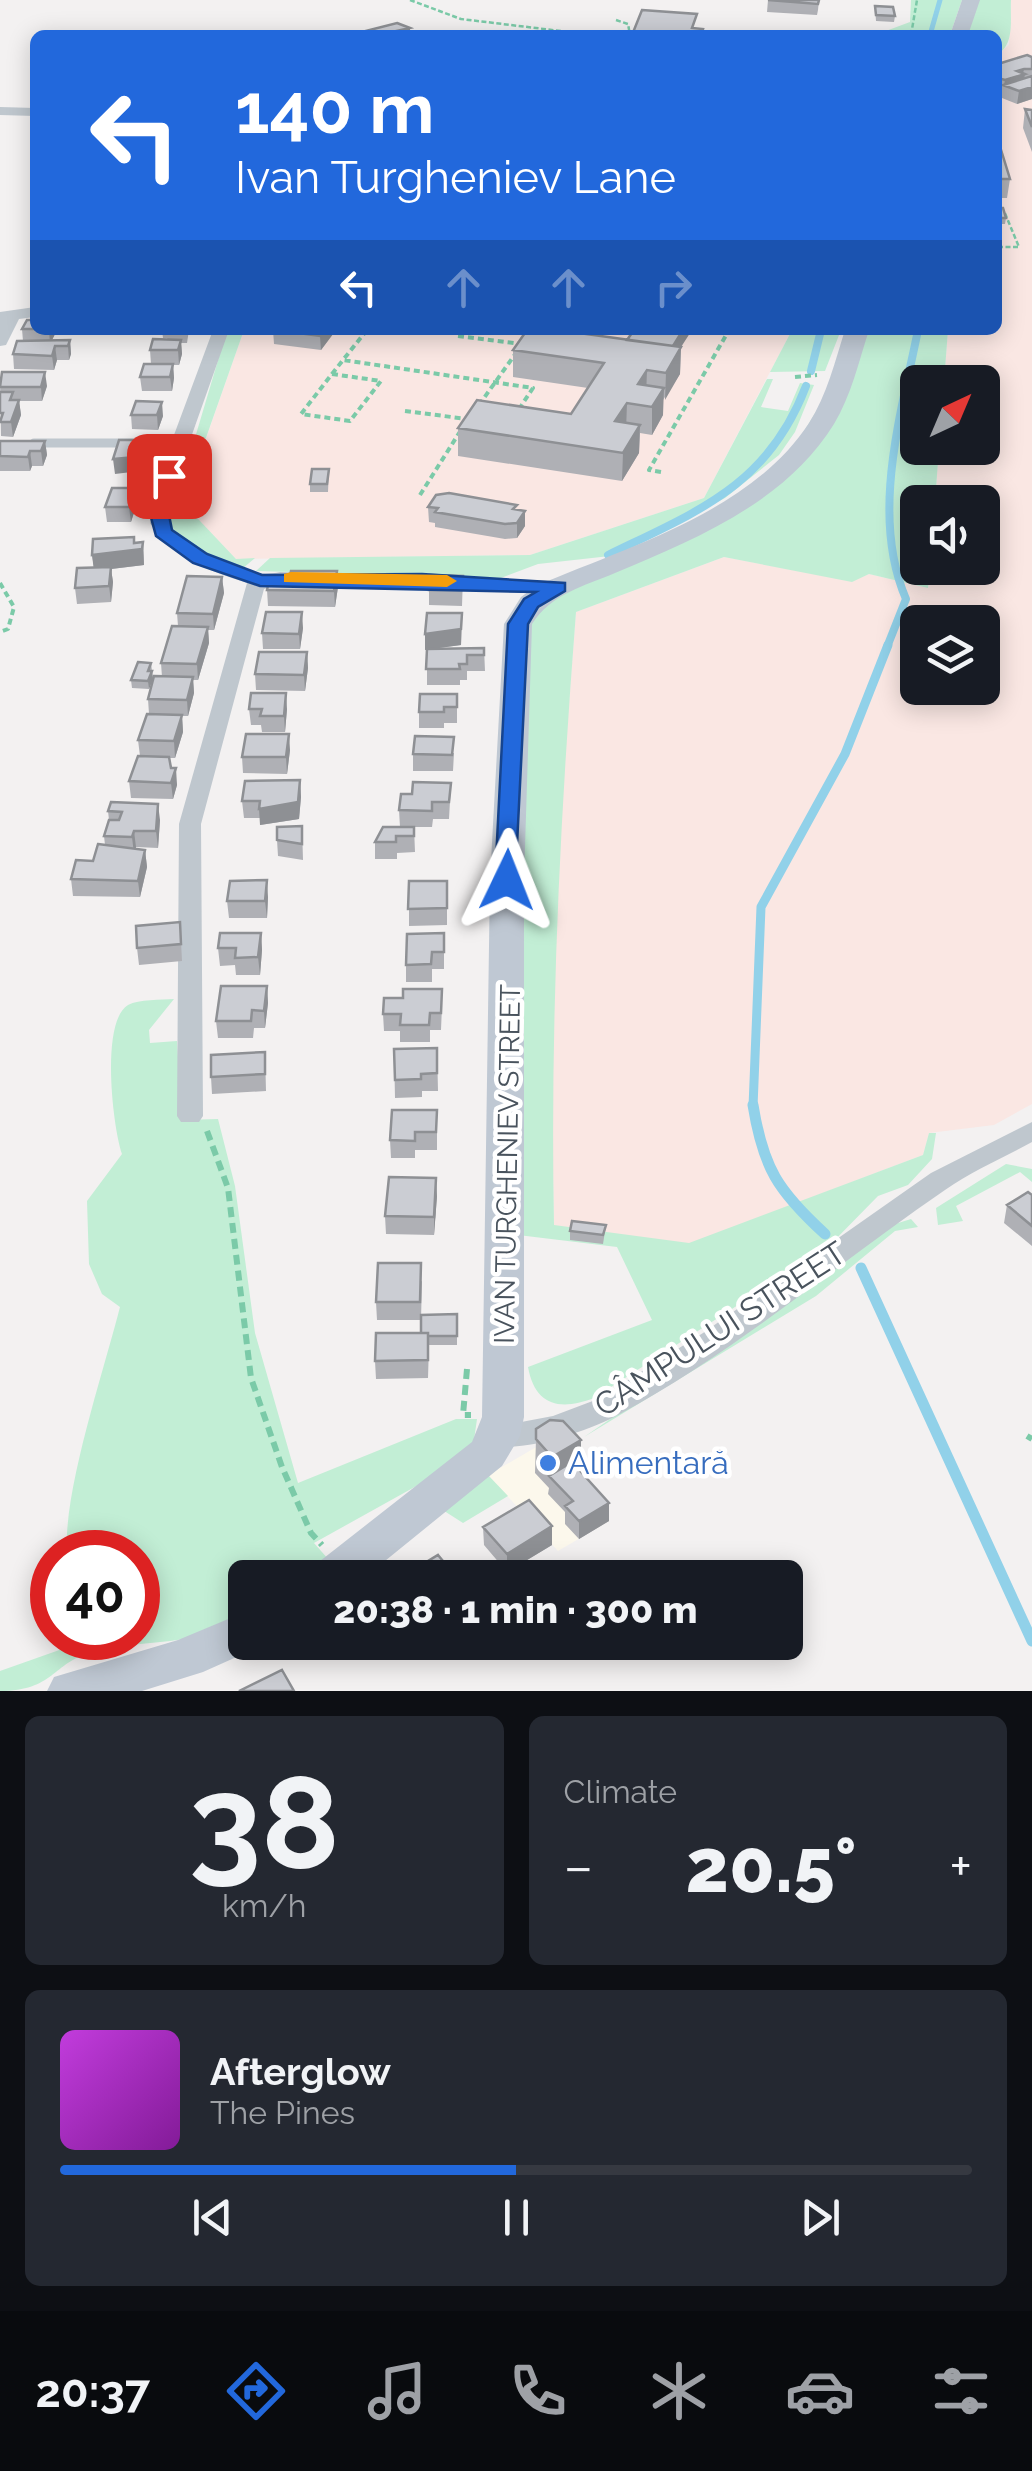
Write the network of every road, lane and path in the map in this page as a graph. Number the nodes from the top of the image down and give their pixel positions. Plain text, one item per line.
1 (410, 0) edge
2 (918, 0) edge
3 (971, 0) edge
4 (616, 20) dead end
5 (552, 30) edge
6 (629, 30) edge
7 (912, 30) edge
8 (961, 30) edge
9 (0, 111) edge
10 (30, 112) edge
11 (1004, 210) edge
12 (1002, 247) edge
13 (6, 316) edge
14 (219, 335) edge
15 (363, 335) edge
16 (727, 335) edge
17 (855, 335) edge
18 (458, 336) dead end
19 (0, 340) edge
20 (523, 342) junction
21 (532, 345) edge
22 (343, 360) junction
23 (332, 374) junction
24 (532, 380) edge
25 (495, 382) junction
26 (528, 387) junction
27 (406, 411) dead end
28 (517, 412) edge
29 (468, 419) junction
30 (20, 443) edge
31 (180, 443) junction
32 (660, 472) dead end
33 (420, 495) dead end
34 (260, 580) junction
35 (0, 583) edge
36 (547, 593) junction
37 (0, 632) edge
38 (190, 1116) joint
39 (1026, 1142) edge
40 (499, 1436) junction
41 (329, 1560) edge
42 (353, 1560) edge
43 (228, 1640) edge
44 (71, 1691) edge

1 - 5 path
2 - 7 path
3 - 8 street
4 - 6 path
9 - 10 street
11 - 12 path
13 - 19 street
14 - 31 street
15 - 22 path
16 - 32 path
17 - 36 street
18 - 20 path
20 - 21 path
20 - 25 path
22 - 23 path
22 - 25 path
23 - 23 path
24 - 26 path
25 - 26 path
25 - 29 path
26 - 28 path
27 - 29 path
29 - 33 path
30 - 31 lane
31 - 34 street
34 - 36 street
34 - 38 street
35 - 37 path
36 - 40 street, IVAN TURGHENIEV STREET
38 - 41 path
39 - 40 street, CÂMPULUI STREET
40 - 42 street
43 - 44 street

